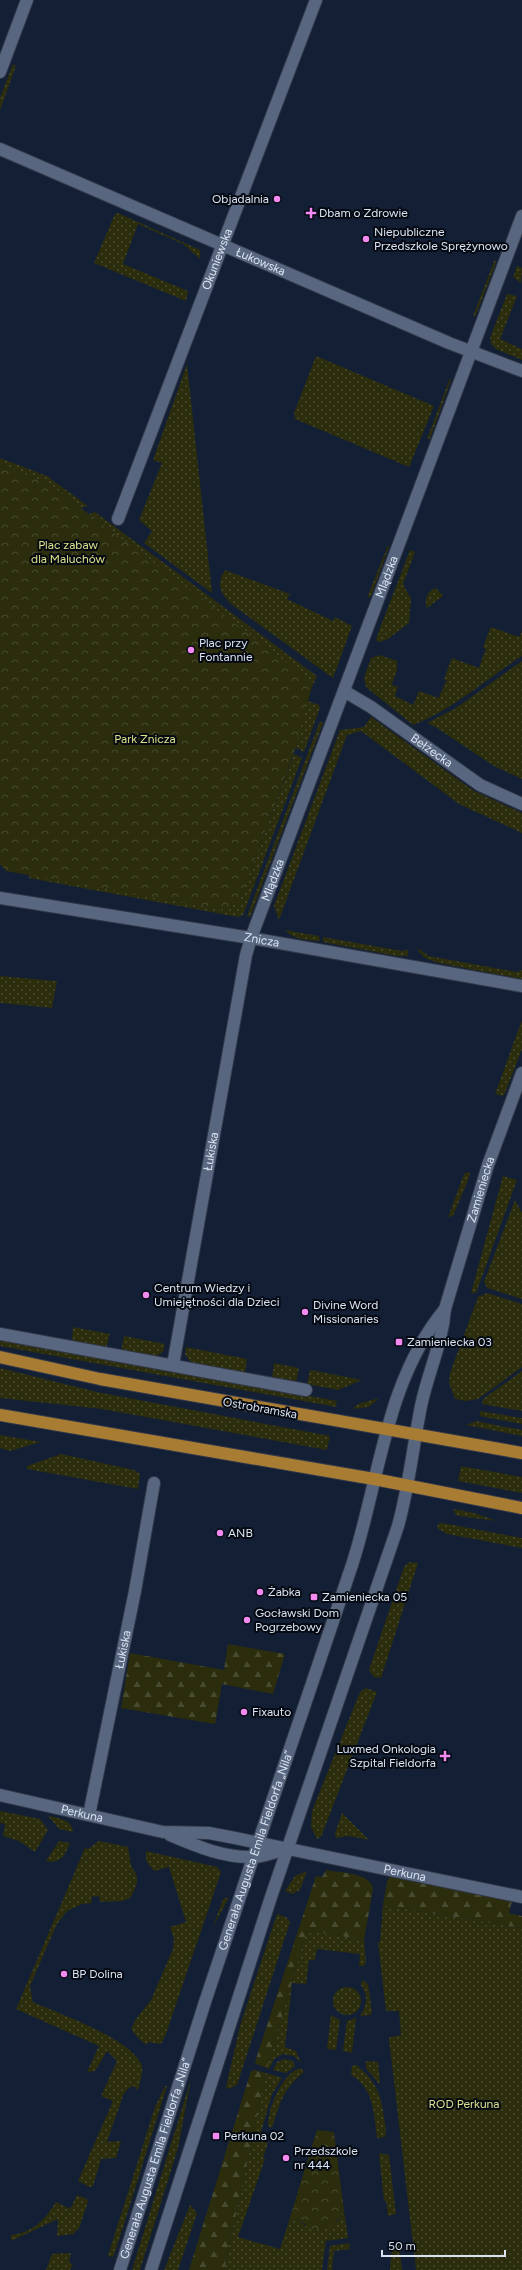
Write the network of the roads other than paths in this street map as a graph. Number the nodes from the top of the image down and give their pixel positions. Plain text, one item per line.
1 (27, 0) edge
2 (316, 0) edge
3 (0, 72) edge
4 (0, 149) edge
5 (522, 216) edge
6 (222, 245) junction
7 (472, 352) junction
8 (522, 371) edge
9 (118, 519) dead end
10 (344, 691) junction
11 (522, 804) edge
12 (0, 898) edge
13 (251, 938) junction
14 (522, 986) edge
15 (522, 1073) edge
16 (445, 1309) junction
17 (0, 1334) edge
18 (0, 1357) edge
19 (173, 1365) junction
20 (306, 1390) dead end
21 (0, 1415) edge
22 (386, 1430) junction
23 (416, 1435) junction
24 (522, 1453) edge
25 (374, 1479) junction
26 (154, 1483) dead end
27 (407, 1486) junction
28 (522, 1508) edge
29 (0, 1795) edge
30 (89, 1814) junction
31 (163, 1832) junction
32 (259, 1843) junction
33 (288, 1849) junction
34 (254, 1857) junction
35 (522, 1897) edge
36 (120, 2270) edge
37 (151, 2270) edge

1 - 3 street
2 - 6 street, Okuniewska
4 - 6 street, Łukowska
5 - 7 street, Mlądzka
6 - 7 street, Łukowska
6 - 9 street, Okuniewska
7 - 8 street, Łukowska
7 - 10 street, Mlądzka
10 - 11 street, Bełżecka
10 - 13 street, Mlądzka
12 - 13 street, Znicza
13 - 14 street, Znicza
13 - 19 street, Łukiska
15 - 16 street, Zamieniecka
16 - 22 street, Zamieniecka
16 - 23 street, Zamieniecka
17 - 19 street
18 - 22 main road, Ostrobramska
19 - 20 street
21 - 25 main road
22 - 23 main road, Ostrobramska
22 - 25 street, Generała Augusta Emila Fieldorfa „Nila”
23 - 24 main road, Ostrobramska
23 - 27 street, Zamieniecka
25 - 27 main road
25 - 32 street, Generała Augusta Emila Fieldorfa „Nila”
26 - 30 street, Łukiska
27 - 28 main road
27 - 33 street
29 - 30 street, Perkuna
30 - 31 street, Perkuna
31 - 32 street, Perkuna
31 - 34 street, Perkuna
32 - 33 street, Perkuna
32 - 34 street, Generała Augusta Emila Fieldorfa „Nila”
33 - 34 street, Perkuna
33 - 35 street, Perkuna
33 - 37 street
34 - 36 street, Generała Augusta Emila Fieldorfa „Nila”

